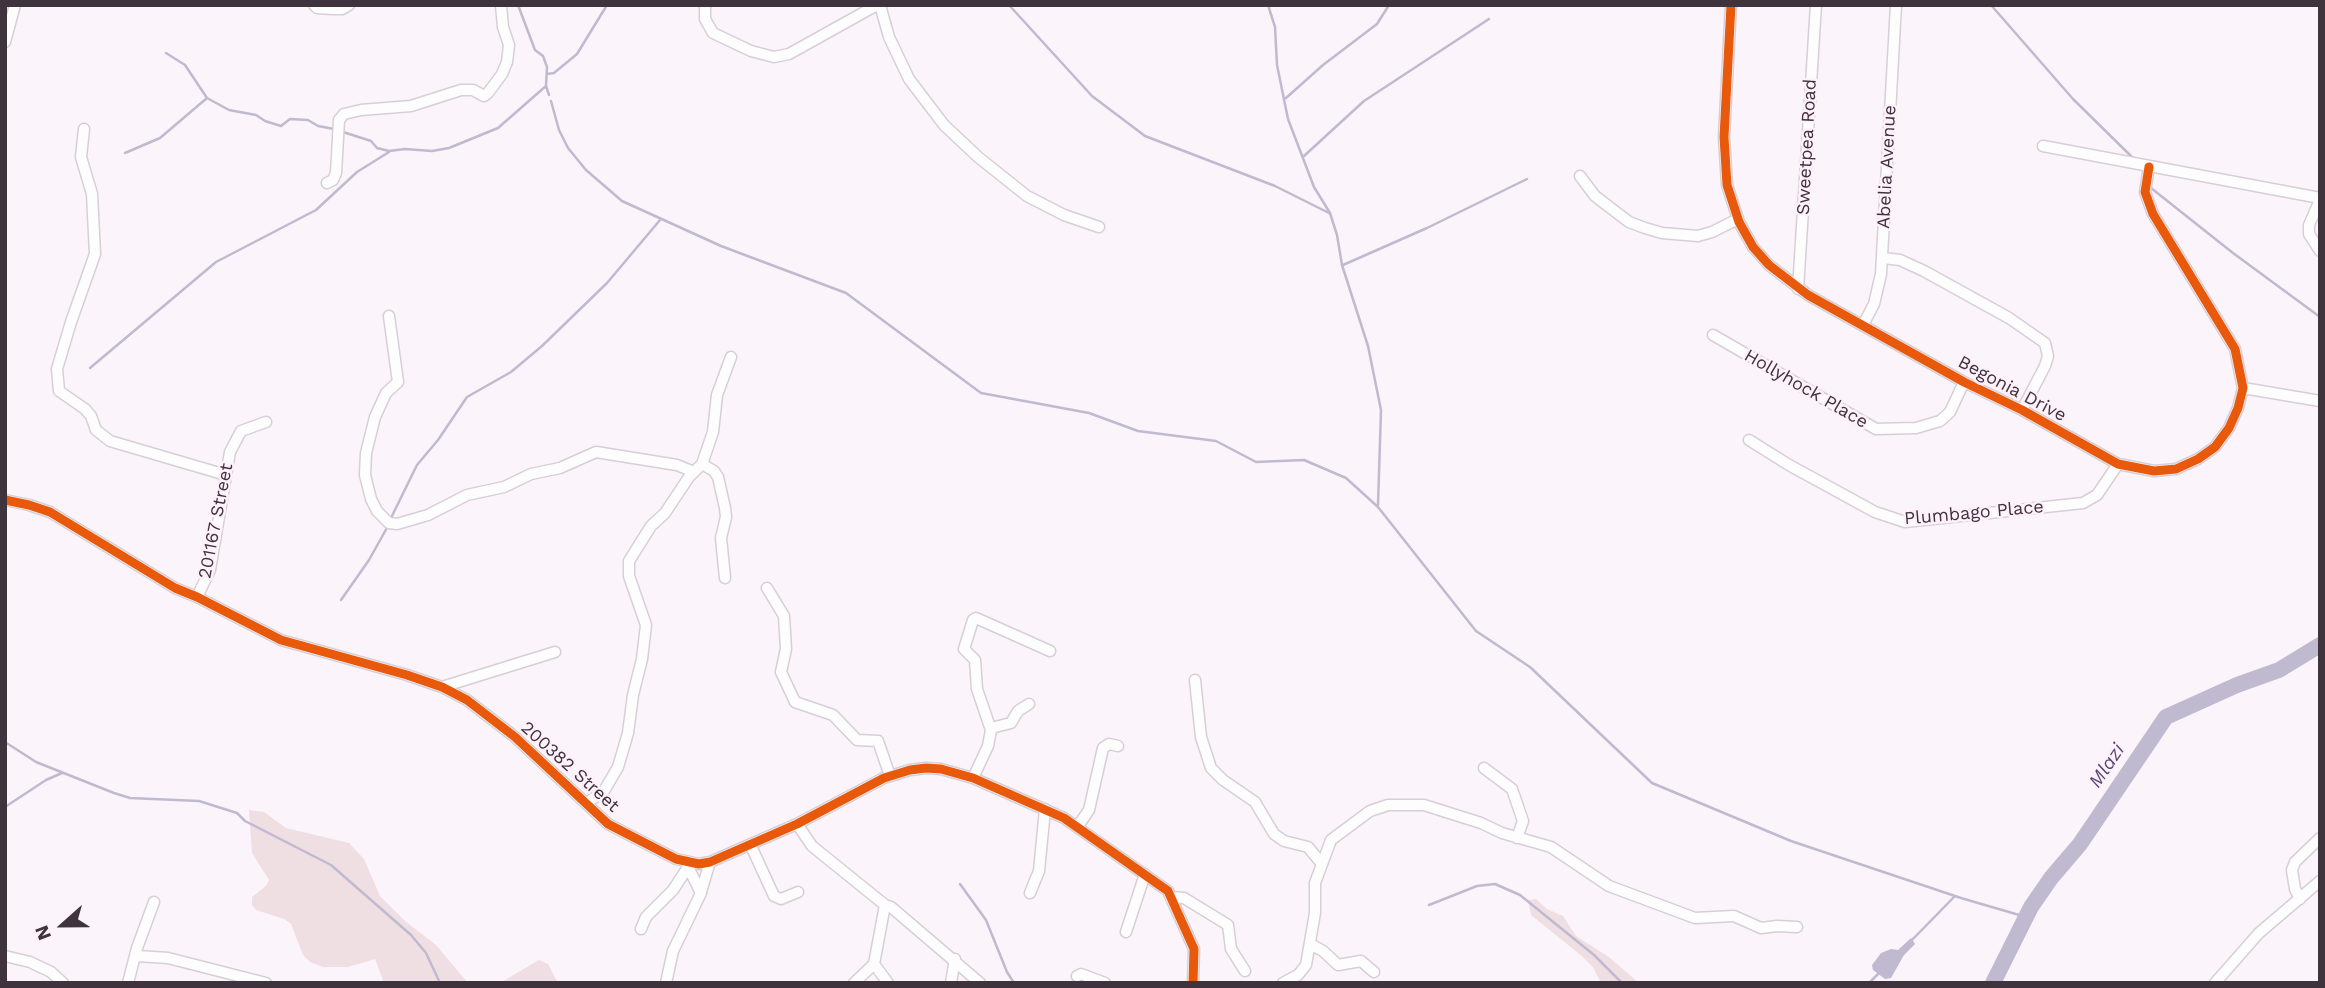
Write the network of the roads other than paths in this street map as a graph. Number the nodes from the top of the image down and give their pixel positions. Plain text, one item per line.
1 (15, 5) edge
2 (314, 5) edge
3 (349, 5) edge
4 (501, 5) edge
5 (705, 5) edge
6 (878, 5) edge
7 (1731, 5) edge
8 (1816, 5) edge
9 (1896, 5) edge
10 (5, 42) edge
11 (84, 129) dead end
12 (2043, 146) dead end
13 (2149, 167) junction
14 (1580, 176) dead end
15 (327, 183) dead end
16 (2320, 199) edge
17 (1738, 219) junction
18 (1100, 227) dead end
19 (2320, 251) edge
20 (1883, 258) junction
21 (1798, 289) junction
22 (389, 316) dead end
23 (1864, 325) junction
24 (1713, 335) dead end
25 (731, 357) dead end
26 (1965, 382) junction
27 (2243, 388) junction
28 (2320, 401) edge
29 (2022, 410) junction
30 (266, 422) dead end
31 (1749, 440) dead end
32 (702, 464) junction
33 (2118, 464) junction
34 (694, 472) junction
35 (226, 475) junction
36 (5, 500) edge
37 (725, 578) dead end
38 (767, 588) dead end
39 (197, 597) junction
40 (1050, 651) dead end
41 (555, 652) dead end
42 (1195, 680) dead end
43 (442, 687) junction
44 (1029, 704) dead end
45 (991, 728) junction
46 (1118, 746) dead end
47 (1484, 768) dead end
48 (890, 776) junction
49 (973, 778) junction
50 (588, 803) junction
51 (1045, 809) junction
52 (797, 824) junction
53 (1078, 826) junction
54 (1517, 838) junction
55 (2320, 838) edge
56 (751, 846) junction
57 (710, 862) junction
58 (1322, 864) junction
59 (689, 865) junction
60 (1145, 874) junction
61 (2320, 881) edge
62 (798, 892) dead end
63 (701, 893) junction
64 (1030, 893) dead end
65 (1172, 897) junction
66 (2300, 899) junction
67 (154, 902) dead end
68 (885, 905) junction
69 (1797, 927) dead end
70 (641, 929) dead end
71 (1126, 932) dead end
72 (1310, 944) junction
73 (5, 956) edge
74 (136, 956) junction
75 (955, 959) junction
76 (874, 964) junction
77 (1245, 971) dead end
78 (1374, 972) dead end
79 (1077, 976) dead end
80 (132, 982) edge
81 (63, 983) edge
82 (266, 983) edge
83 (666, 983) edge
84 (854, 983) edge
85 (888, 983) edge
86 (951, 983) edge
87 (980, 983) edge
88 (1105, 983) edge
89 (1193, 983) edge
90 (1283, 983) edge
91 (2215, 983) edge

1 - 10 street
2 - 3 street
4 - 15 street
5 - 6 street
6 - 18 street
7 - 17 street, Begonia Drive
8 - 21 street, Sweetpea Road
9 - 20 street, Abelia Avenue
11 - 35 street
12 - 13 street
13 - 16 street
13 - 27 street, Begonia Drive
14 - 17 street
16 - 19 street
17 - 21 street, Begonia Drive
20 - 23 street, Abelia Avenue
20 - 29 street
21 - 23 street, Begonia Drive
22 - 34 street
23 - 26 street, Begonia Drive
24 - 26 street, Hollyhock Place
25 - 32 street
26 - 29 street, Begonia Drive
27 - 28 street
27 - 33 street, Begonia Drive
29 - 33 street, Begonia Drive
30 - 35 street, 201167 Street
31 - 33 street, Plumbago Place
32 - 34 street
32 - 37 street
34 - 50 street
35 - 39 street, 201167 Street
36 - 39 street, 200382 Street
38 - 48 street
39 - 43 street, 200382 Street
40 - 45 street
41 - 43 street
42 - 58 street
43 - 50 street, 200382 Street
44 - 45 street
45 - 49 street
46 - 53 street
47 - 54 street
48 - 49 street, 200382 Street
48 - 52 street, 200382 Street
49 - 51 street, 200382 Street
50 - 59 street, 200382 Street
51 - 53 street, 200382 Street
51 - 64 street
52 - 56 street, 200382 Street
52 - 68 street
53 - 60 street, 200382 Street
54 - 58 street
54 - 69 street
55 - 66 street
56 - 57 street, 200382 Street
56 - 62 street
57 - 59 street, 200382 Street
57 - 63 street
58 - 72 street
59 - 63 street
59 - 70 street
60 - 65 street, 200382 Street
60 - 71 street
61 - 66 street
63 - 83 street
65 - 77 street
65 - 89 street, 200382 Street
66 - 91 street
67 - 74 street
68 - 75 street
68 - 76 street
72 - 78 street
72 - 90 street
73 - 81 street
74 - 80 street
74 - 82 street
75 - 86 street
75 - 87 street
76 - 84 street
76 - 85 street
79 - 88 street

